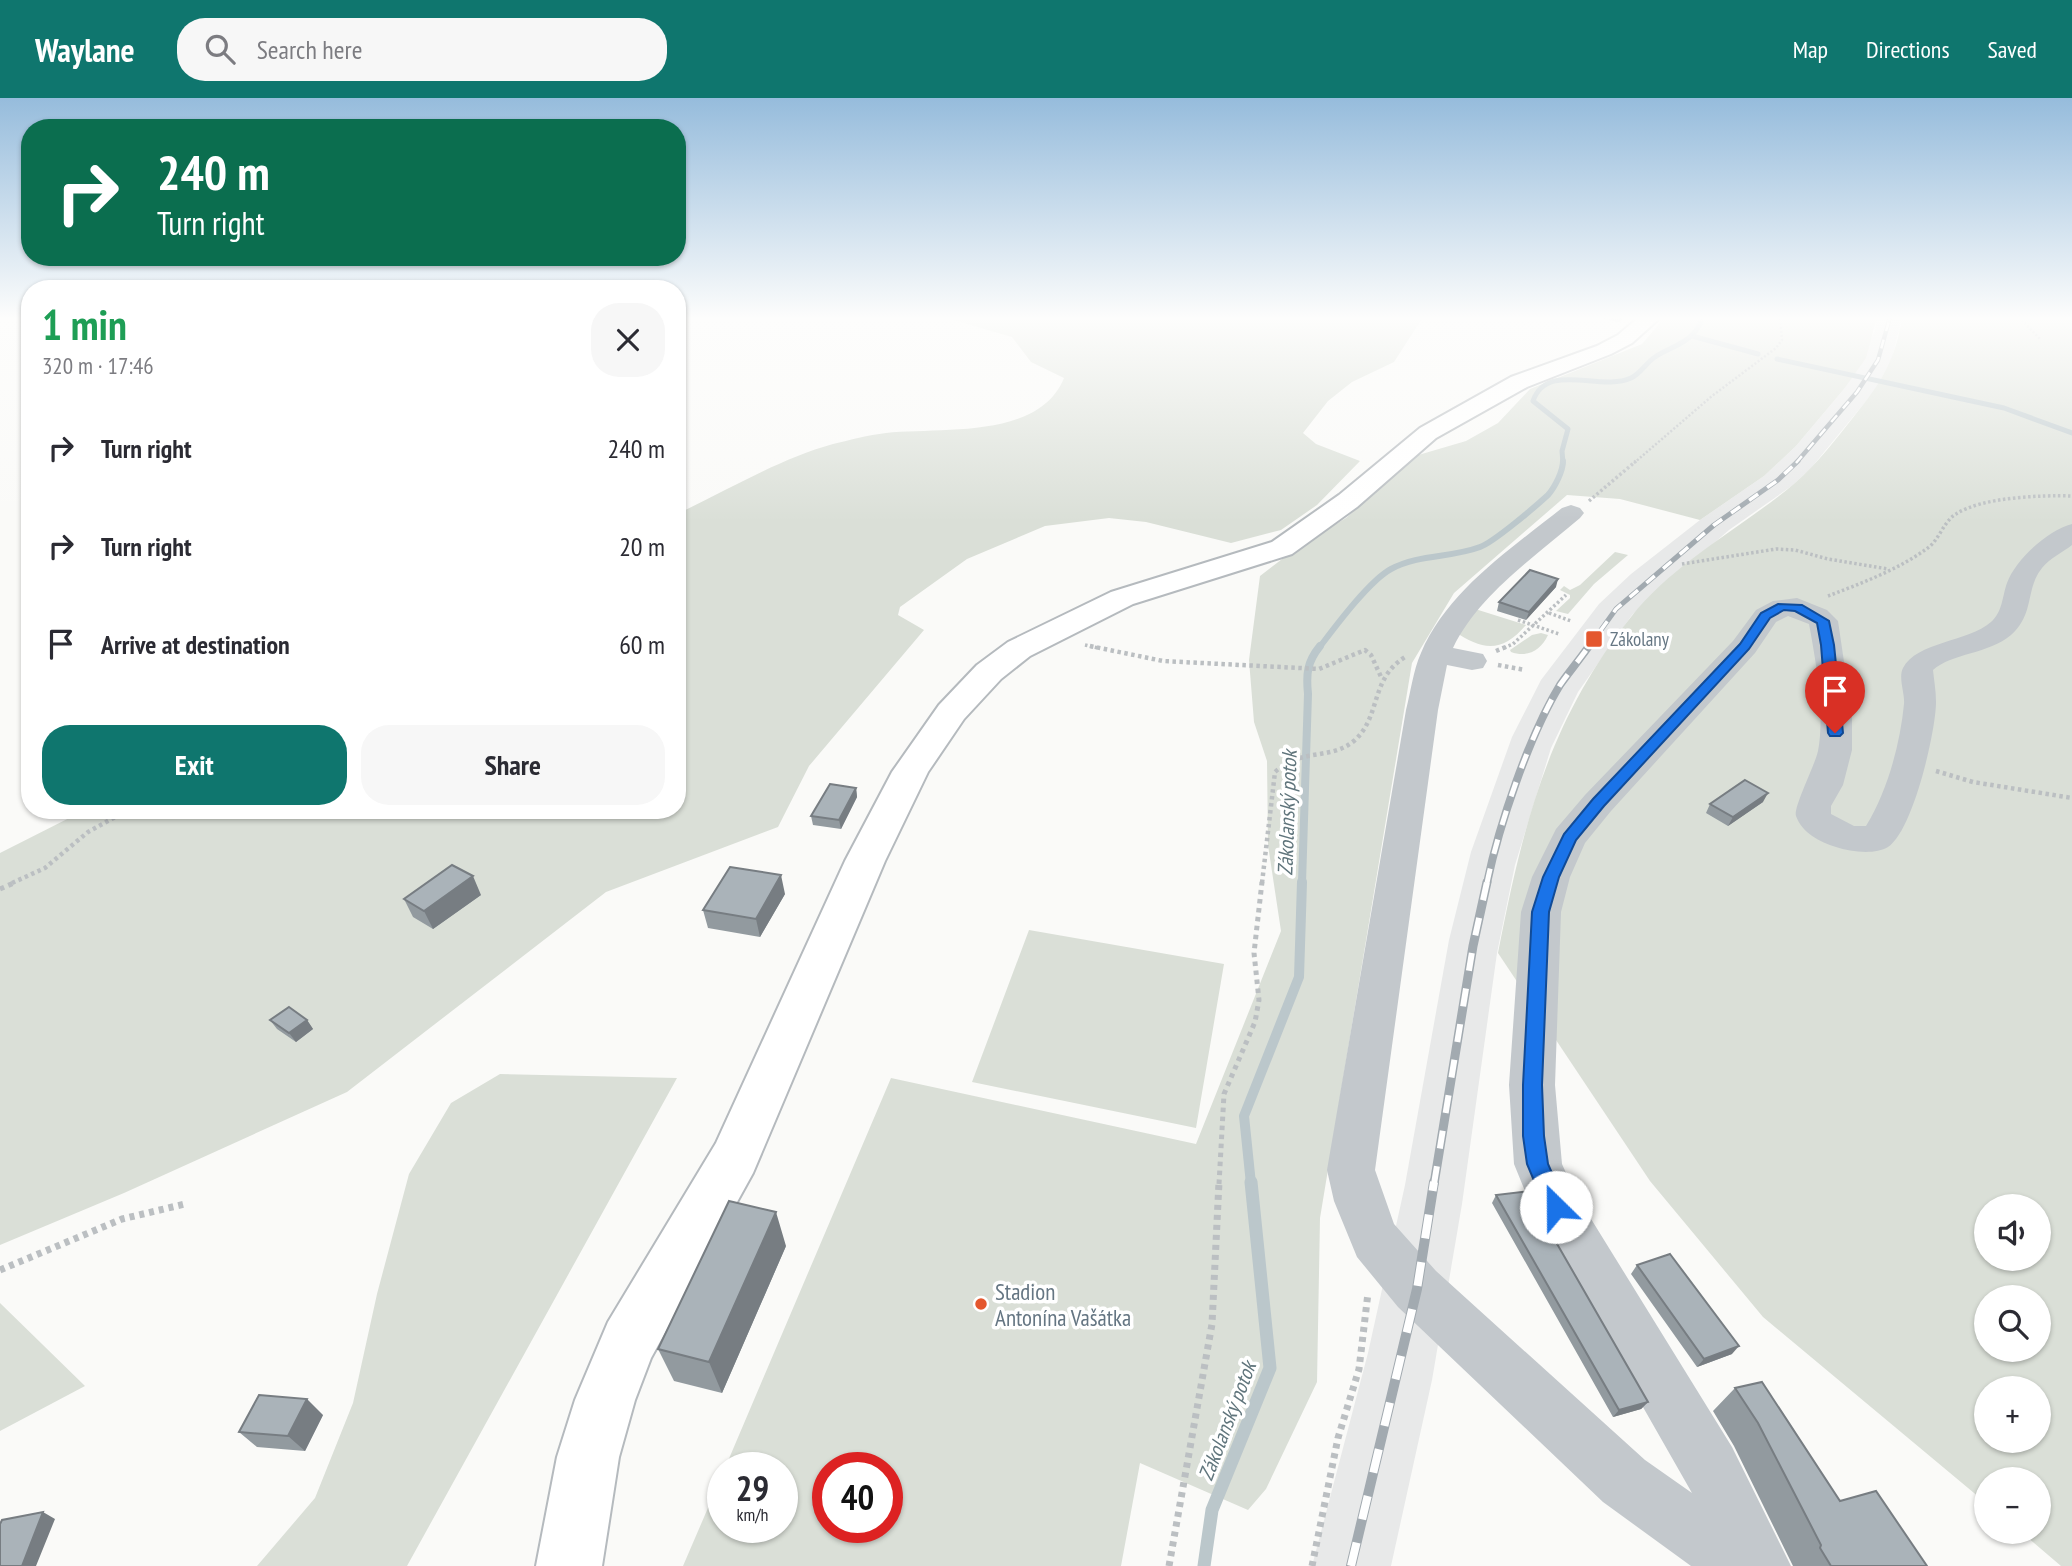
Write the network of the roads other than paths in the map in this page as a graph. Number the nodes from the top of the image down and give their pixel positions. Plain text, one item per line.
1 (1513, 386) edge
2 (1571, 513) road end
3 (2072, 532) edge
4 (569, 1566) edge
5 (1743, 1566) edge
6 (1760, 1566) edge

1 - 4 main road
2 - 5 street
3 - 6 street

